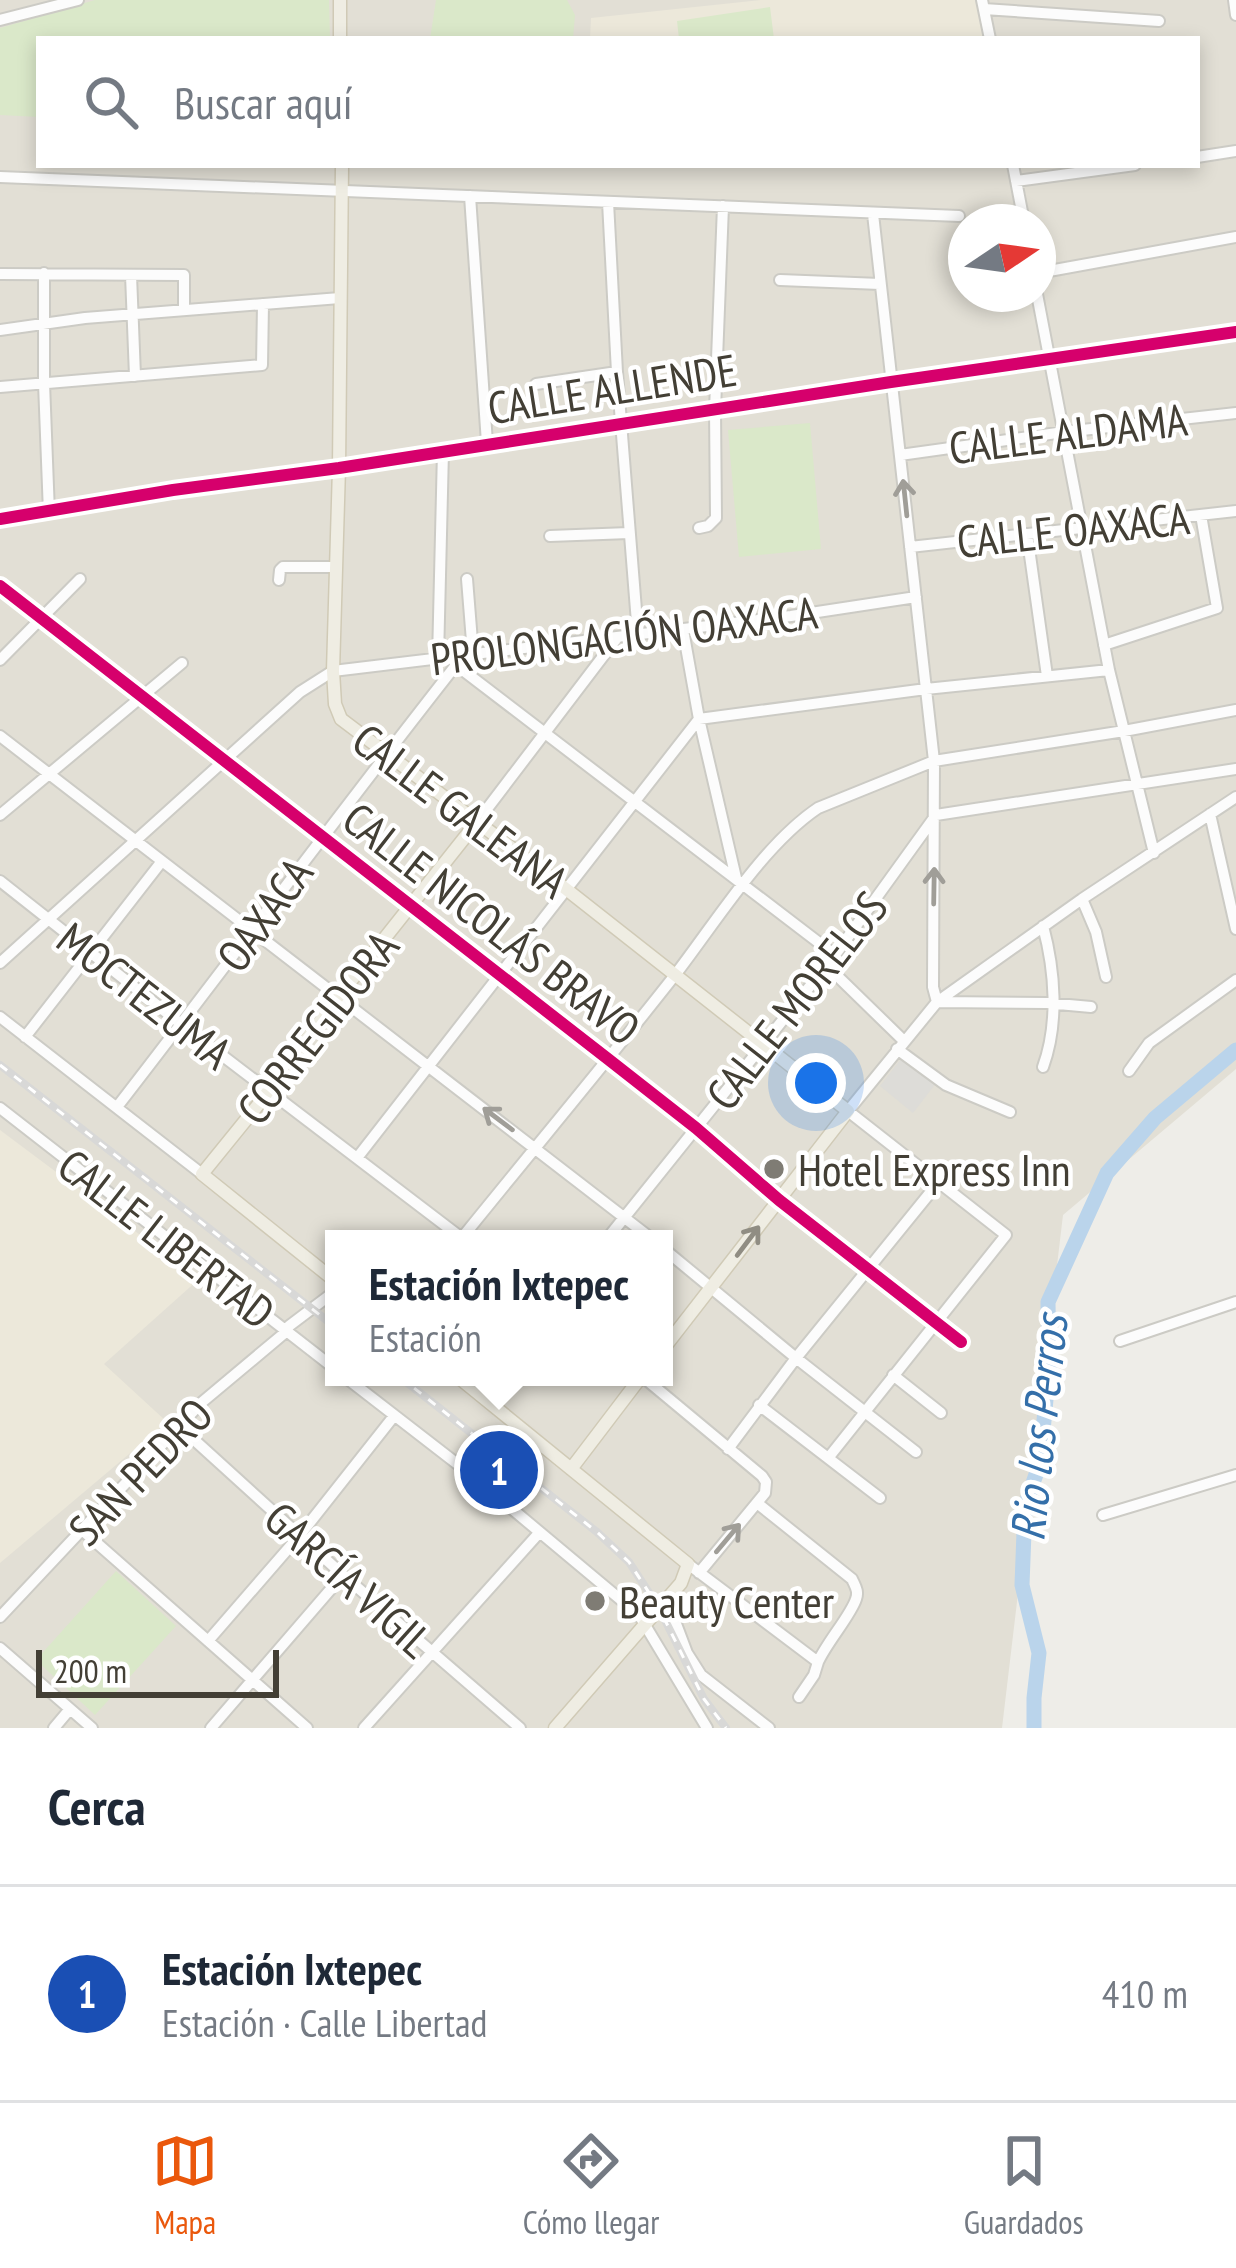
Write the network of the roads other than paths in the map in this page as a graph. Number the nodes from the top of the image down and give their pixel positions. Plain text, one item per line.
1 (78, 0) edge
2 (340, 0) edge
3 (1234, 0) edge
4 (983, 5) edge
5 (1236, 15) edge
6 (0, 20) edge
7 (1159, 21) dead end
8 (340, 36) edge
9 (989, 36) edge
10 (1236, 151) edge
11 (1200, 157) edge
12 (342, 168) edge
13 (1014, 168) edge
14 (1113, 168) edge
15 (0, 177) edge
16 (1016, 181) junction
17 (342, 190) junction
18 (470, 196) junction
19 (608, 202) junction
20 (1020, 204) edge
21 (723, 206) junction
22 (873, 214) junction
23 (948, 216) edge
24 (1236, 237) edge
25 (1056, 270) edge
26 (44, 273) junction
27 (0, 274) edge
28 (130, 275) junction
29 (780, 280) dead end
30 (880, 284) junction
31 (340, 298) junction
32 (263, 304) junction
33 (184, 310) junction
34 (1041, 312) edge
35 (132, 314) junction
36 (44, 325) junction
37 (0, 330) edge
38 (1236, 332) edge
39 (1051, 360) junction
40 (617, 372) junction
41 (134, 376) junction
42 (891, 382) junction
43 (44, 383) junction
44 (536, 384) dead end
45 (0, 387) edge
46 (715, 410) junction
47 (1236, 412) edge
48 (621, 424) junction
49 (1064, 432) junction
50 (487, 443) junction
51 (443, 451) junction
52 (900, 455) junction
53 (339, 468) junction
54 (1236, 511) edge
55 (49, 513) junction
56 (1202, 515) junction
57 (0, 519) edge
58 (699, 528) dead end
59 (1082, 529) junction
60 (629, 533) junction
61 (1028, 535) junction
62 (550, 536) dead end
63 (910, 547) junction
64 (336, 567) junction
65 (80, 579) dead end
66 (467, 579) dead end
67 (279, 580) dead end
68 (0, 586) edge
69 (916, 597) junction
70 (41, 620) junction
71 (683, 629) junction
72 (638, 635) junction
73 (618, 638) junction
74 (1104, 645) junction
75 (473, 654) junction
76 (0, 660) edge
77 (448, 660) junction
78 (182, 662) dead end
79 (1108, 670) junction
80 (333, 671) junction
81 (1047, 676) junction
82 (926, 688) junction
83 (140, 697) junction
84 (1236, 710) edge
85 (699, 719) junction
86 (1124, 731) junction
87 (544, 734) junction
88 (0, 736) edge
89 (387, 752) junction
90 (934, 761) junction
91 (223, 762) junction
92 (1236, 769) edge
93 (47, 773) junction
94 (1137, 784) junction
95 (1236, 797) edge
96 (635, 800) junction
97 (1210, 814) junction
98 (0, 815) edge
99 (936, 815) junction
100 (477, 822) junction
101 (322, 836) junction
102 (135, 839) junction
103 (1154, 853) junction
104 (162, 861) junction
105 (0, 881) edge
106 (740, 882) junction
107 (566, 889) junction
108 (1082, 898) junction
109 (410, 908) junction
110 (48, 920) junction
111 (1043, 926) junction
112 (1236, 929) edge
113 (255, 930) junction
114 (91, 954) junction
115 (835, 955) junction
116 (0, 964) edge
117 (826, 966) junction
118 (674, 975) junction
119 (499, 976) junction
120 (1106, 977) dead end
121 (1236, 980) edge
122 (338, 997) junction
123 (937, 1003) junction
124 (1054, 1004) junction
125 (1091, 1007) dead end
126 (0, 1018) edge
127 (182, 1024) junction
128 (25, 1037) junction
129 (764, 1044) junction
130 (900, 1045) junction
131 (608, 1059) junction
132 (428, 1067) junction
133 (1043, 1067) dead end
134 (1129, 1071) dead end
135 (269, 1090) junction
136 (117, 1107) junction
137 (0, 1108) edge
138 (848, 1111) junction
139 (1010, 1112) dead end
140 (696, 1128) junction
141 (536, 1147) junction
142 (357, 1158) junction
143 (202, 1174) junction
144 (938, 1183) junction
145 (779, 1200) junction
146 (624, 1216) junction
147 (450, 1230) edge
148 (469, 1230) edge
149 (614, 1230) edge
150 (641, 1230) edge
151 (673, 1256) edge
152 (867, 1269) junction
153 (325, 1273) edge
154 (712, 1289) junction
155 (325, 1299) edge
156 (1236, 1303) edge
157 (934, 1323) junction
158 (286, 1331) junction
159 (673, 1337) edge
160 (1120, 1341) dead end
161 (962, 1342) dead end
162 (796, 1358) junction
163 (325, 1361) edge
164 (893, 1375) junction
165 (356, 1386) edge
166 (470, 1386) edge
167 (491, 1386) edge
168 (635, 1386) edge
169 (653, 1386) edge
170 (483, 1396) junction
171 (759, 1406) junction
172 (863, 1412) junction
173 (941, 1413) dead end
174 (394, 1416) junction
175 (180, 1426) junction
176 (728, 1449) junction
177 (916, 1452) dead end
178 (829, 1457) junction
179 (572, 1469) junction
180 (1236, 1474) edge
181 (880, 1498) dead end
182 (757, 1503) junction
183 (1102, 1515) dead end
184 (82, 1530) junction
185 (539, 1533) junction
186 (300, 1535) junction
187 (694, 1568) junction
188 (343, 1576) junction
189 (667, 1600) junction
190 (0, 1618) edge
191 (646, 1622) junction
192 (208, 1641) junction
193 (0, 1648) edge
194 (430, 1652) junction
195 (818, 1662) junction
196 (252, 1678) junction
197 (799, 1697) dead end
198 (70, 1709) junction
199 (54, 1728) edge
200 (92, 1728) edge
201 (211, 1728) edge
202 (307, 1728) edge
203 (364, 1728) edge
204 (520, 1728) edge
205 (555, 1728) edge
206 (706, 1728) edge
207 (769, 1728) edge

1 - 6 street
2 - 8 main road
3 - 5 street
4 - 7 street
4 - 9 street
10 - 11 street
12 - 17 main road, CALLE GALEANA
13 - 16 street
14 - 16 street
15 - 17 street
16 - 20 street
17 - 18 street
17 - 31 main road, CALLE GALEANA
18 - 19 street
18 - 50 street
19 - 21 street
19 - 40 street
21 - 22 street
21 - 46 street
22 - 23 street
22 - 30 street
24 - 25 street
26 - 27 street
26 - 28 street
26 - 36 street
28 - 33 street
28 - 35 street
29 - 30 street
30 - 42 street
31 - 32 street
31 - 53 main road, CALLE GALEANA
32 - 33 street
32 - 41 street
33 - 35 street
34 - 39 street
35 - 36 street
35 - 41 street
36 - 37 street
36 - 43 street
38 - 39 street, CALLE ALLENDE
39 - 42 street, CALLE ALLENDE
39 - 49 street
40 - 44 street
40 - 48 street
41 - 43 street
42 - 46 street, CALLE ALLENDE
42 - 52 street
43 - 45 street
43 - 55 street
46 - 48 street, CALLE ALLENDE
46 - 58 street
47 - 49 street, CALLE ALDAMA
48 - 50 street, CALLE ALLENDE
48 - 60 street
49 - 52 street, CALLE ALDAMA
49 - 59 street
50 - 51 street, CALLE ALLENDE
51 - 53 street, CALLE ALLENDE
51 - 77 street
63 -> 52 street
53 - 55 street, CALLE ALLENDE
53 - 64 main road, CALLE GALEANA
54 - 56 street, CALLE OAXACA
55 - 57 street, CALLE ALLENDE
56 - 59 street, CALLE OAXACA
56 - 74 street
59 - 61 street, CALLE OAXACA
59 - 74 street
60 - 62 street
60 - 72 street
61 - 63 street, CALLE OAXACA
61 - 81 street
63 - 69 street
64 - 67 street
64 - 80 main road, CALLE GALEANA
65 - 70 street
66 - 75 street
68 - 70 street, CALLE NICOLÁS BRAVO
69 - 71 street, PROLONGACIÓN OAXACA
69 - 82 street
70 - 76 street
70 - 83 street, CALLE NICOLÁS BRAVO
71 - 72 street, PROLONGACIÓN OAXACA
71 - 85 street
72 - 73 street, PROLONGACIÓN OAXACA
73 - 75 street, PROLONGACIÓN OAXACA
73 - 87 street
74 - 79 street
75 - 77 street, PROLONGACIÓN OAXACA
77 - 80 street, PROLONGACIÓN OAXACA
77 - 87 street
77 - 89 street, OAXACA
78 - 83 street
79 - 81 street
79 - 86 street
80 - 89 main road, CALLE GALEANA
80 - 91 street
81 - 82 street
82 - 85 street
82 - 90 street
83 - 91 street, CALLE NICOLÁS BRAVO
83 - 93 street
84 - 86 street
85 - 96 street
85 - 106 street
86 - 90 street
86 - 94 street
87 - 96 street
87 - 100 street
88 - 93 street
89 - 100 main road, CALLE GALEANA
89 - 101 street, OAXACA
90 - 99 street
90 - 106 street
91 - 101 street, CALLE NICOLÁS BRAVO
91 - 102 street
92 - 94 street
93 - 98 street
93 - 102 street
94 - 99 street
94 - 103 street
95 - 97 street
96 - 106 street
96 - 107 street
97 - 103 street
97 - 112 street
99 - 115 street, CALLE MORELOS
123 -> 99 street
100 - 107 main road, CALLE GALEANA
100 - 109 main road, CORREGIDORA
101 - 109 street, CALLE NICOLÁS BRAVO
101 - 113 street, OAXACA
102 - 104 street
102 - 110 street
103 - 108 street
104 - 113 street
104 - 114 street
105 - 110 street, MOCTEZUMA
106 - 115 street
106 - 118 street
107 - 118 main road, CALLE GALEANA
107 - 119 street
108 - 111 street
108 - 120 street
109 - 119 street, CALLE NICOLÁS BRAVO
109 - 122 main road, CORREGIDORA
110 - 114 street, MOCTEZUMA
110 - 116 street
111 - 123 street
111 - 124 street
113 - 122 street
113 - 127 street, OAXACA
114 - 127 street, MOCTEZUMA
114 - 128 street
115 - 117 street, CALLE MORELOS
117 - 129 street, CALLE MORELOS
117 - 130 street
118 - 129 main road, CALLE GALEANA
118 - 131 street
119 - 131 street, CALLE NICOLÁS BRAVO
119 - 132 street
121 - 134 street
122 - 132 street
122 - 135 main road, CORREGIDORA
123 - 124 street
123 - 130 street
124 - 125 street
124 - 133 street
126 - 128 street
127 - 135 street, MOCTEZUMA
127 - 136 street, OAXACA
128 - 136 street
129 - 138 main road, CALLE GALEANA
129 - 140 street, CALLE MORELOS
130 - 138 street
130 - 139 street
131 - 140 street, CALLE NICOLÁS BRAVO
131 - 141 street
141 -> 132 street
132 - 142 street
135 - 142 street, MOCTEZUMA
135 - 143 main road, CORREGIDORA
136 - 143 street
137 - 158 street, CALLE LIBERTAD
138 - 144 street
138 - 145 main road
140 - 145 street, CALLE NICOLÁS BRAVO
140 - 146 street, CALLE MORELOS
141 - 146 street
141 - 148 street
142 - 147 street, MOCTEZUMA
143 - 153 main road
144 - 152 street
144 - 157 street
145 - 152 street, CALLE NICOLÁS BRAVO
154 -> 145 main road
146 - 149 street, CALLE MORELOS
146 - 150 street
151 - 154 street
152 - 157 street, CALLE NICOLÁS BRAVO
152 - 162 street
154 - 159 main road
154 - 162 street
155 - 158 street, SAN PEDRO
156 - 160 street
157 - 161 street, CALLE NICOLÁS BRAVO
157 - 164 street
158 - 163 street, CALLE LIBERTAD
158 - 175 street, SAN PEDRO
162 - 171 street
162 - 172 street
164 - 172 street
164 - 173 street
165 - 174 street
166 - 170 main road
167 - 170 street
168 - 179 main road
169 - 176 street
170 - 179 main road
171 - 176 street
171 - 178 street
172 - 177 street
172 - 178 street
174 - 185 street
174 - 186 street
175 - 184 street, SAN PEDRO
175 - 186 street, GARCÍA VIGIL
176 - 182 street
178 - 181 street
179 - 187 main road
180 - 183 street
187 -> 182 street
182 - 195 street
184 - 190 street, SAN PEDRO
184 - 192 street
185 - 191 street
185 - 194 street
186 - 188 street, GARCÍA VIGIL
186 - 192 street
187 - 189 main road
187 - 195 street
188 - 194 street, GARCÍA VIGIL
188 - 196 street
189 - 191 main road
189 - 207 street
191 - 205 main road
191 - 206 street
192 - 196 street
193 - 198 street
194 - 203 street
194 - 204 street, GARCÍA VIGIL
195 - 197 street
196 - 201 street
196 - 202 street
198 - 199 street
198 - 200 street

